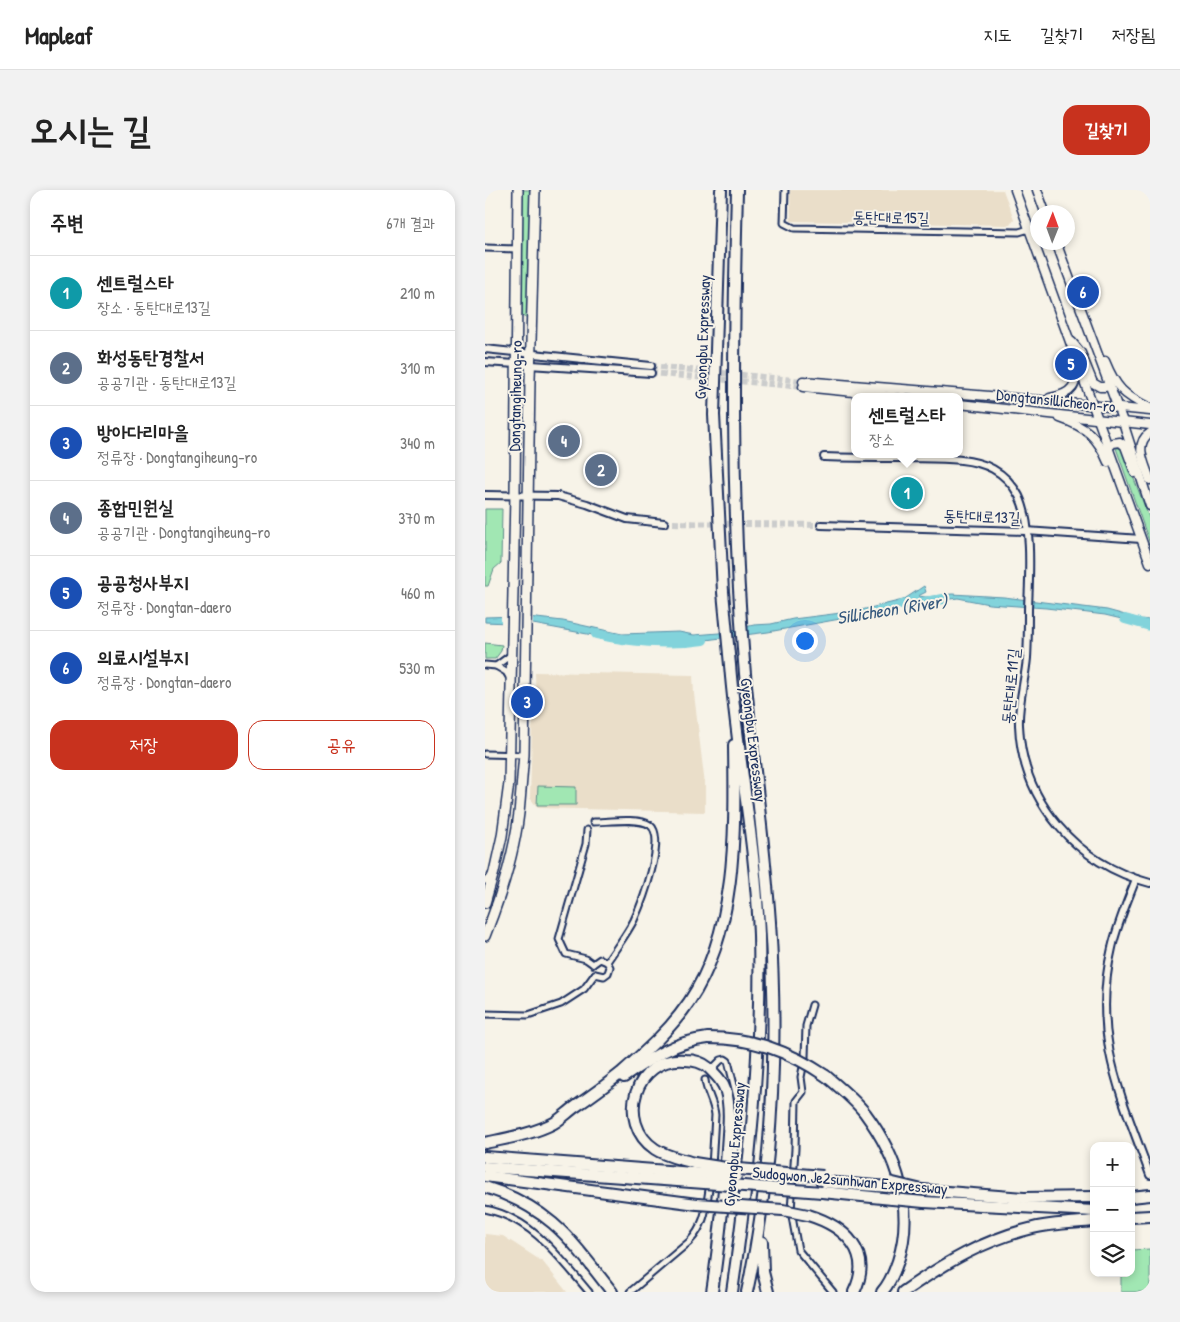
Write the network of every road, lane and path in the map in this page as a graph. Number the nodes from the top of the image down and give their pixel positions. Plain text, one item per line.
1 (518, 190) edge
2 (535, 190) edge
3 (721, 190) edge
4 (737, 190) edge
5 (1015, 190) edge
6 (1037, 190) edge
7 (785, 191) edge
8 (1042, 205) edge
9 (1029, 229) junction
10 (485, 248) edge
11 (518, 249) junction
12 (1059, 250) edge
13 (1089, 334) junction
14 (1068, 337) junction
15 (485, 349) edge
16 (517, 352) junction
17 (531, 353) junction
18 (485, 362) edge
19 (517, 364) junction
20 (530, 364) junction
21 (1108, 384) junction
22 (874, 393) edge
23 (935, 393) edge
24 (963, 395) edge
25 (1038, 400) junction
26 (963, 404) edge
27 (1093, 406) junction
28 (1117, 407) junction
29 (1150, 410) edge
30 (1047, 412) junction
31 (1098, 419) junction
32 (1123, 422) junction
33 (1150, 425) edge
34 (1150, 433) edge
35 (1108, 448) junction
36 (824, 457) dead end
37 (851, 457) edge
38 (944, 458) edge
39 (1150, 480) edge
40 (1150, 486) edge
41 (485, 494) edge
42 (515, 495) junction
43 (529, 495) junction
44 (1150, 505) edge
45 (1129, 506) junction
46 (664, 523) tunnel mouth
47 (821, 526) tunnel mouth
48 (1027, 531) junction
49 (1141, 539) junction
50 (1150, 563) edge
51 (513, 648) junction
52 (485, 665) edge
53 (496, 666) junction
54 (512, 682) junction
55 (733, 705) junction
56 (485, 754) edge
57 (510, 755) junction
58 (524, 755) junction
59 (593, 822) dead end
60 (587, 830) dead end
61 (494, 872) junction
62 (1136, 879) junction
63 (485, 881) edge
64 (1150, 883) edge
65 (485, 903) edge
66 (485, 936) edge
67 (607, 962) junction
68 (593, 964) junction
69 (595, 974) junction
70 (812, 1005) dead end
71 (485, 1014) edge
72 (713, 1068) dead end
73 (705, 1080) dead end
74 (554, 1122) junction
75 (485, 1143) edge
76 (485, 1157) edge
77 (733, 1164) dead end
78 (485, 1167) edge
79 (693, 1172) junction
80 (1150, 1175) edge
81 (485, 1176) edge
82 (822, 1184) junction
83 (485, 1187) edge
84 (1149, 1195) edge
85 (763, 1196) junction
86 (1135, 1197) edge
87 (1090, 1198) edge
88 (485, 1209) edge
89 (1090, 1211) edge
90 (1135, 1211) edge
91 (1150, 1211) edge
92 (1150, 1216) edge
93 (1135, 1217) edge
94 (1090, 1221) edge
95 (589, 1292) edge
96 (612, 1292) edge
97 (630, 1292) edge
98 (712, 1292) edge
99 (732, 1292) edge
100 (747, 1292) edge
101 (768, 1292) edge
102 (833, 1292) edge
103 (854, 1292) edge
104 (882, 1292) edge
105 (903, 1292) edge

1 - 11 main road, Dongtangiheung-ro
2 - 17 main road, Dongtangiheung-ro
3 - 55 highway, Gyeongbu Expressway, bridge
4 - 85 highway, Gyeongbu Expressway
5 - 9 main road
6 - 8 main road
7 - 9 street, 동탄대로15길
9 - 14 main road
10 - 11 street
11 - 16 main road, Dongtangiheung-ro
12 - 13 main road
13 - 21 main road
13 - 29 main road
14 - 21 main road
14 - 25 main road
14 - 27 main road
15 - 16 street
16 - 17 street
16 - 19 main road, Dongtangiheung-ro
17 - 20 main road, Dongtangiheung-ro
17 - 20 street
18 - 19 street
19 - 20 street
19 - 42 main road, Dongtangiheung-ro
20 - 43 main road, Dongtangiheung-ro
21 - 28 main road
22 - 23 main road, Dongtansillicheon-ro
24 - 25 main road, Dongtansillicheon-ro
25 - 27 main road, Dongtansillicheon-ro
26 - 30 main road, Dongtansillicheon-ro
27 - 28 main road, Dongtansillicheon-ro
27 - 31 main road
28 - 29 main road, Dongtansillicheon-ro
28 - 32 main road
30 - 31 main road, Dongtansillicheon-ro
30 - 45 main road
31 - 32 main road, Dongtansillicheon-ro
31 - 35 main road
32 - 33 main road, Dongtansillicheon-ro
32 - 44 main road
34 - 39 main road
35 - 44 main road
35 - 45 main road
36 - 37 street
38 - 48 street
40 - 44 main road
41 - 42 street
42 - 43 street
42 - 51 main road, Dongtangiheung-ro
43 - 46 street
43 - 58 main road, Dongtangiheung-ro
45 - 49 main road
47 - 48 street, 동탄대로13길
48 - 49 street, 동탄대로13길
48 - 62 street, 동탄대로11길
49 - 50 main road
51 - 53 street
51 - 54 main road
52 - 53 street
53 - 54 street
54 - 57 main road
55 - 74 highway
55 - 99 highway, Gyeongbu Expressway
56 - 57 street
57 - 58 street
57 - 61 main road
58 - 66 main road
59 - 67 street
60 - 68 street
61 - 63 street
61 - 65 main road
62 - 64 street, 동탄대로11길
62 - 80 street
67 - 68 street
67 - 69 street
68 - 69 street
69 - 71 street
70 - 102 street
72 - 77 street
73 - 97 street
74 - 75 highway
74 - 104 highway, bridge
76 - 79 highway, Sudogwon Je2sunhwan Expressway
78 - 79 highway, Sudogwon Je2sunhwan Expressway
79 - 82 highway, Sudogwon Je2sunhwan Expressway, bridge
79 - 82 highway, bridge
79 - 98 highway
81 - 103 highway, bridge
82 - 87 highway, Sudogwon Je2sunhwan Expressway, bridge
82 - 89 highway, Sudogwon Je2sunhwan Expressway, bridge
83 - 96 highway
84 - 86 highway
85 - 100 highway, Gyeongbu Expressway
85 - 101 highway
88 - 95 street
90 - 91 highway
92 - 93 highway
94 - 105 highway

